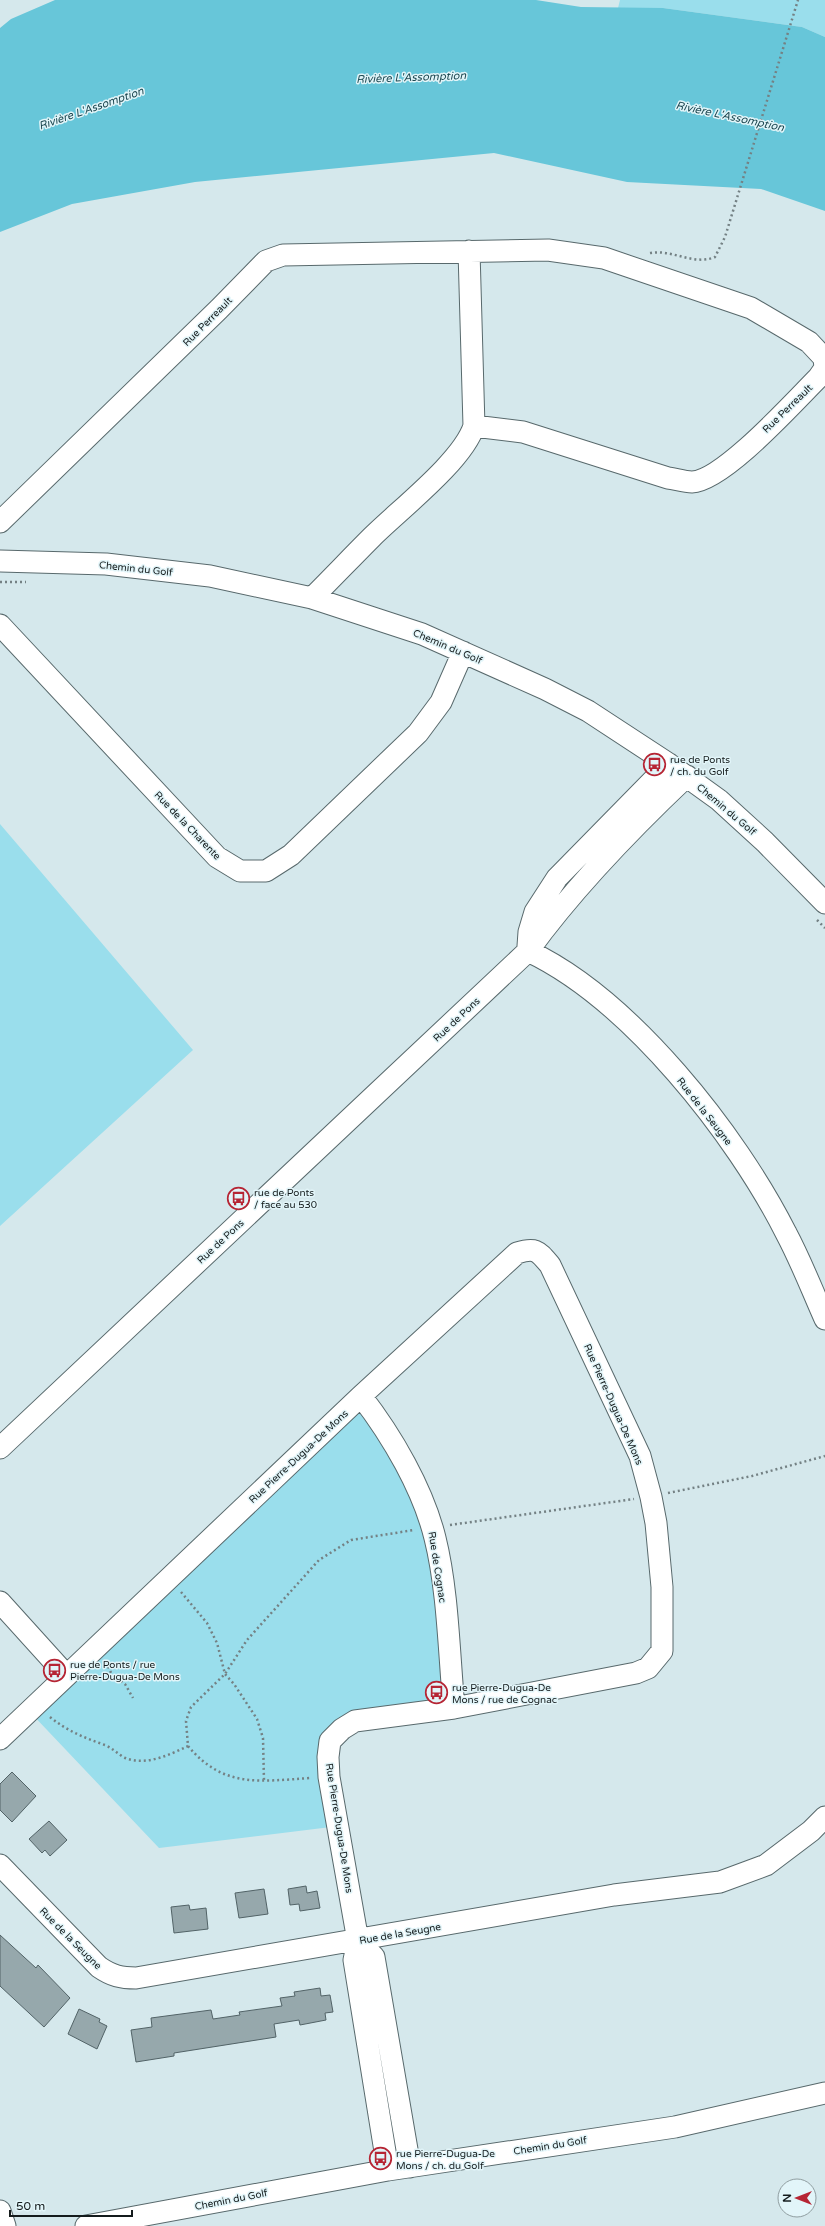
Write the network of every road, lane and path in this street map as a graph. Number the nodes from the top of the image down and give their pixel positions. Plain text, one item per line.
1 (798, 0) edge
2 (469, 251) junction
3 (638, 269) junction
4 (474, 426) junction
5 (0, 522) edge
6 (0, 561) edge
7 (312, 598) junction
8 (0, 625) edge
9 (463, 652) junction
10 (669, 764) junction
11 (687, 776) junction
12 (825, 903) edge
13 (528, 951) junction
14 (825, 1319) edge
15 (361, 1396) junction
16 (0, 1448) edge
17 (825, 1456) edge
18 (651, 1497) junction
19 (432, 1528) junction
20 (169, 1578) junction
21 (0, 1602) edge
22 (94, 1648) junction
23 (225, 1674) junction
24 (66, 1675) junction
25 (133, 1698) dead end
26 (36, 1705) junction
27 (454, 1708) junction
28 (0, 1739) edge
29 (188, 1746) junction
30 (329, 1777) junction
31 (264, 1781) junction
32 (825, 1817) edge
33 (0, 1865) edge
34 (358, 1941) junction
35 (825, 2093) edge
36 (410, 2166) junction
37 (388, 2170) junction
38 (0, 2211) edge
39 (5, 2226) edge
40 (86, 2226) edge

1 - 3 path
2 - 3 street, Rue Perreault
2 - 4 street
2 - 5 street, Rue Perreault
3 - 4 street, Rue Perreault
4 - 7 street
6 - 7 street, Chemin du Golf
7 - 9 street, Chemin du Golf
8 - 9 street, Rue de la Charente
9 - 10 street, Chemin du Golf
10 - 11 street, Chemin du Golf
10 - 13 street
11 - 12 street, Chemin du Golf
11 - 13 street, Rue de Pons
13 - 14 street, Rue de la Seugne
13 - 16 street, Rue de Pons
15 - 18 street, Rue Pierre-Dugua-De Mons
15 - 19 street, Rue de Cognac
15 - 20 street, Rue Pierre-Dugua-De Mons
17 - 18 path
18 - 19 path
18 - 27 street, Rue Pierre-Dugua-De Mons
19 - 23 path
19 - 27 street, Rue de Cognac
20 - 22 street, Rue Pierre-Dugua-De Mons
20 - 23 path
21 - 24 street
22 - 24 street, Rue Pierre-Dugua-De Mons
22 - 25 path
23 - 29 path
23 - 31 path
24 - 26 street
26 - 28 street
26 - 29 path
27 - 30 street, Rue Pierre-Dugua-De Mons
29 - 31 path
30 - 31 path
30 - 34 street, Rue Pierre-Dugua-De Mons
32 - 34 street, Rue de la Seugne
33 - 34 street, Rue de la Seugne
34 - 36 street
34 - 37 street, Rue Pierre-Dugua-De Mons
35 - 36 street, Chemin du Golf
36 - 37 street, Chemin du Golf
37 - 40 street, Chemin du Golf
38 - 39 street

